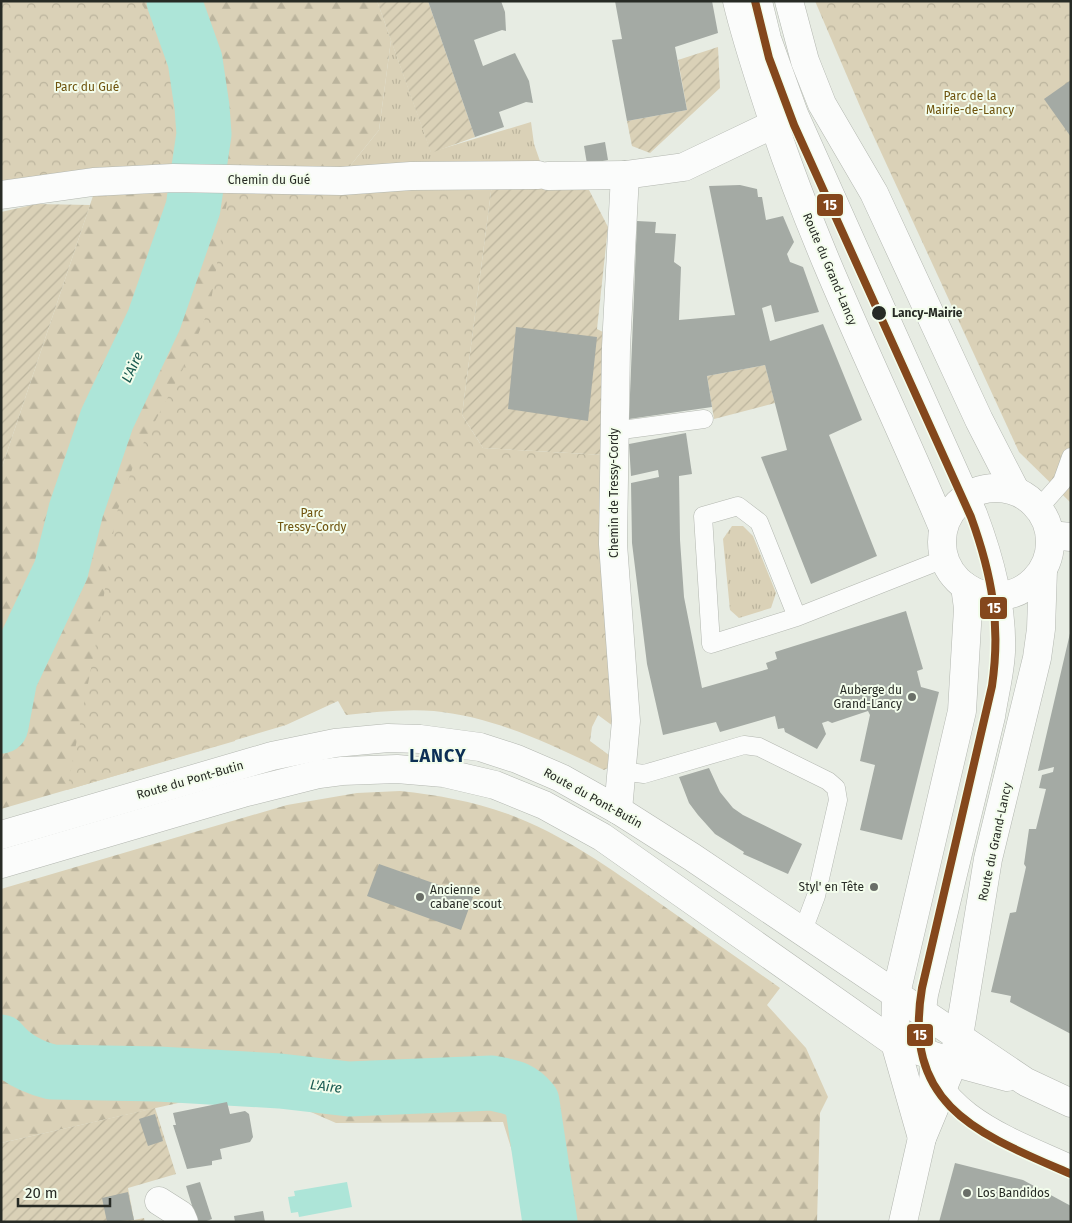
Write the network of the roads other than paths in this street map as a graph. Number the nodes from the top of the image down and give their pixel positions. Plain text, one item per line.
1 (738, 1) edge
2 (764, 1) edge
3 (789, 1) edge
4 (774, 124) junction
5 (625, 175) junction
6 (1, 195) edge
7 (704, 419) dead end
8 (614, 431) junction
9 (1071, 458) edge
10 (1015, 490) junction
11 (970, 494) junction
12 (1039, 508) junction
13 (943, 528) junction
14 (1060, 536) edge
15 (944, 559) junction
16 (1043, 570) junction
17 (964, 586) junction
18 (1001, 596) junction
19 (797, 616) junction
20 (621, 770) junction
21 (618, 810) junction
22 (1, 834) edge
23 (1, 864) edge
24 (802, 933) junction
25 (896, 994) junction
26 (926, 1014) junction
27 (959, 1036) junction
28 (895, 1043) junction
29 (942, 1067) junction
30 (1026, 1082) junction
31 (1071, 1103) edge
32 (922, 1138) junction
33 (1071, 1164) edge
34 (159, 1200) dead end
35 (184, 1222) edge
36 (903, 1222) edge

1 - 4 main road, Route du Grand-Lancy
2 - 11 lane
3 - 10 main road, Route du Grand-Lancy
4 - 5 main road, Chemin du Gué
4 - 13 main road, Route du Grand-Lancy
5 - 6 main road, Chemin du Gué
5 - 8 main road, Chemin de Tressy-Cordy
7 - 8 lane
8 - 20 main road, Chemin de Tressy-Cordy
9 - 12 lane
10 - 11 main road, Route du Grand-Lancy
10 - 12 main road, Route du Grand-Lancy
11 - 13 main road, Route du Grand-Lancy
11 - 18 lane
12 - 14 main road, Route du Grand-Lancy
13 - 15 main road, Route du Grand-Lancy
14 - 16 main road, Route du Grand-Lancy
15 - 17 main road
15 - 19 lane
16 - 18 main road
16 - 27 main road, Route du Grand-Lancy
17 - 18 main road
17 - 25 main road, Route du Grand-Lancy
18 - 26 lane
19 - 19 lane
20 - 21 main road, Chemin de Tressy-Cordy
20 - 24 lane
21 - 22 main road, Route du Pont-Butin
21 - 24 main road, Route du Pont-Butin
23 - 28 main road
24 - 25 main road, Route du Pont-Butin
25 - 26 main road, Route du Pont-Butin
25 - 28 main road, Route du Grand-Lancy
26 - 27 main road, Route du Pont-Butin
26 - 29 lane
27 - 29 main road, Route du Grand-Lancy
27 - 30 main road, Route du Pont-Butin
28 - 29 main road
28 - 32 main road, Route du Grand-Lancy
29 - 30 main road
29 - 32 main road, Route du Grand-Lancy
29 - 33 lane
30 - 31 main road
32 - 36 main road, Route du Grand-Lancy
34 - 35 main road

